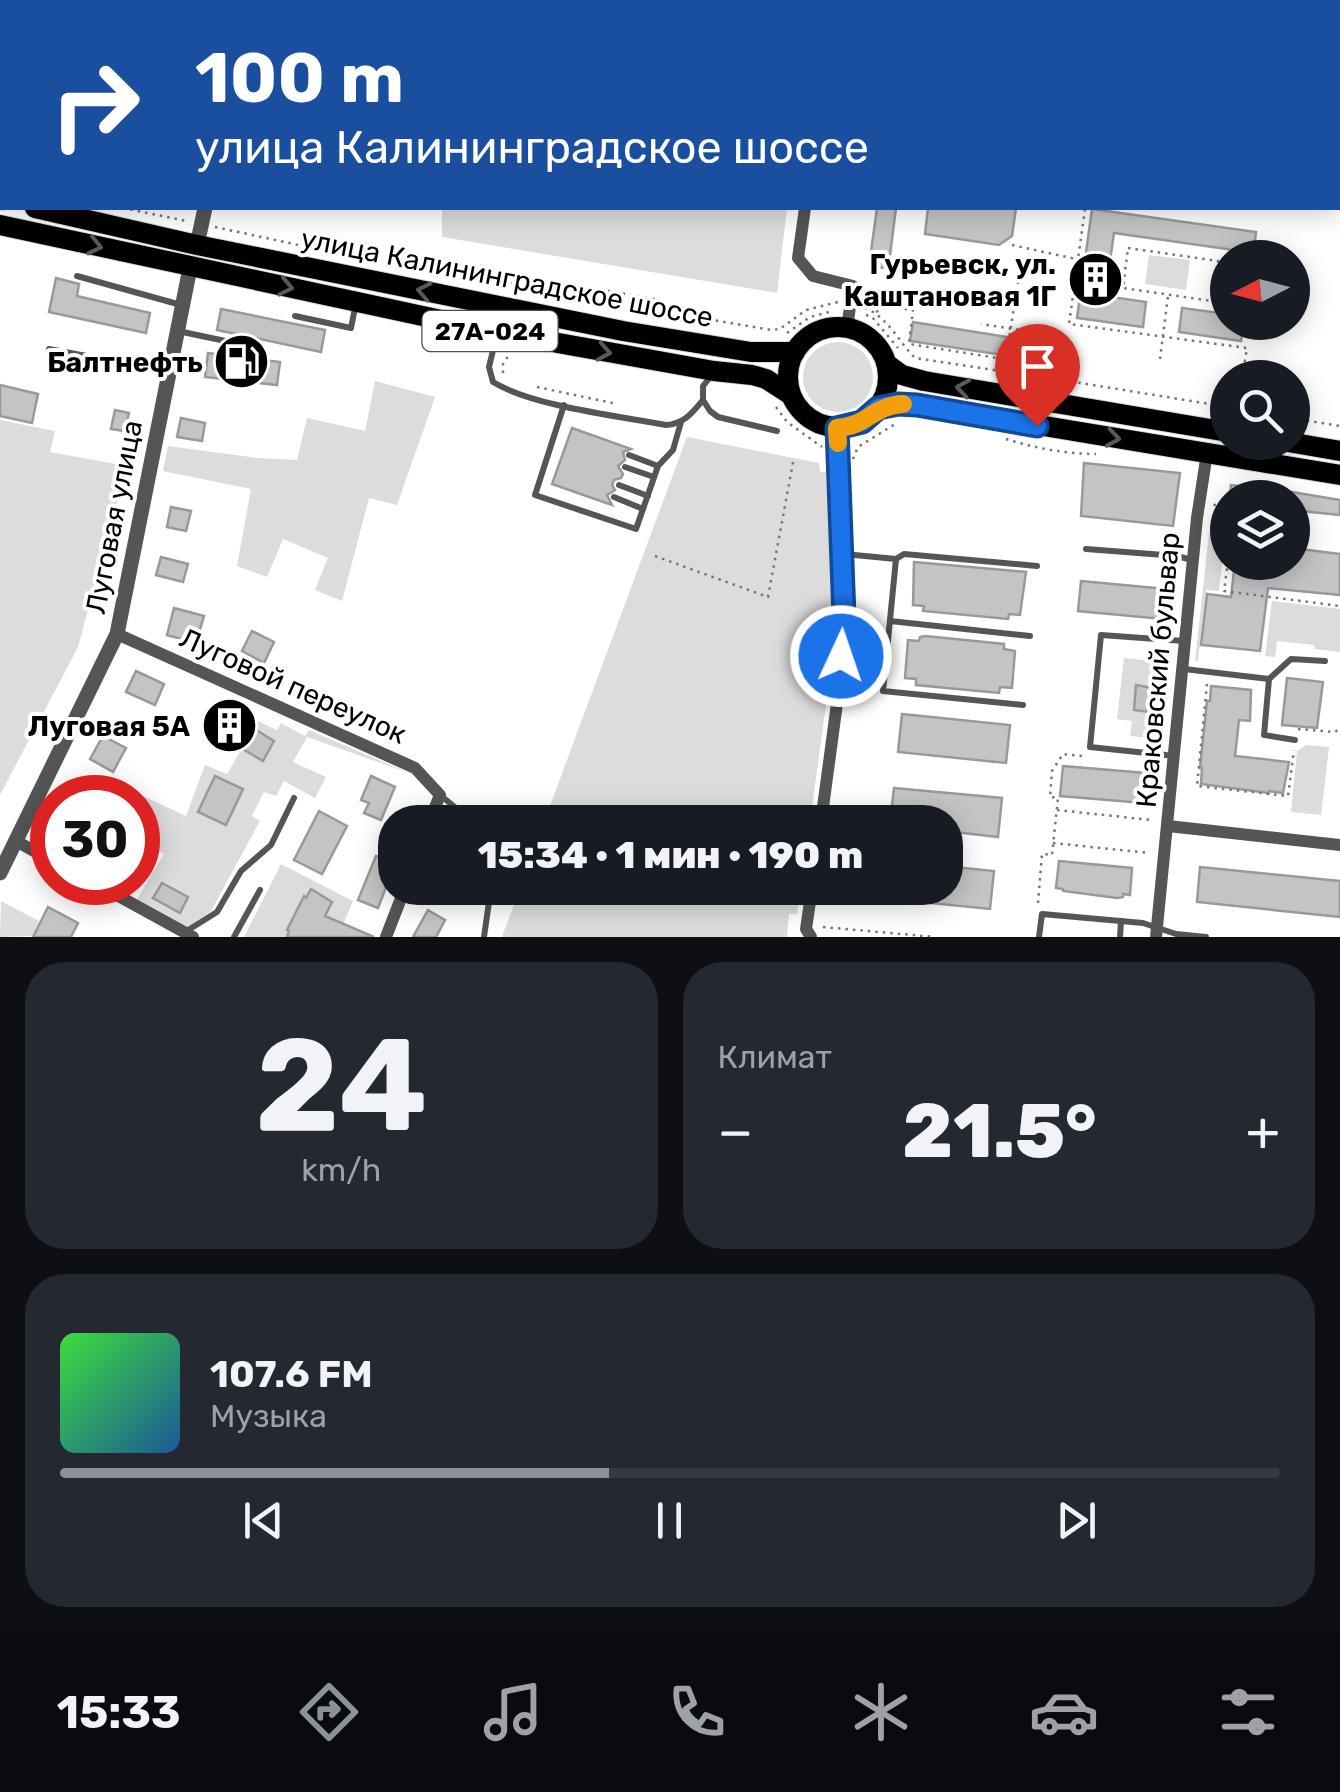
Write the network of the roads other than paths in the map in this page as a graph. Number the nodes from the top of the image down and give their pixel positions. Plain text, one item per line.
1 (53, 210) edge
2 (805, 210) edge
3 (0, 225) edge
4 (201, 226) edge
5 (190, 268) junction
6 (76, 276) dead end
7 (356, 302) junction
8 (182, 305) junction
9 (295, 316) dead end
10 (847, 328) junction
11 (177, 331) junction
12 (498, 332) junction
13 (250, 346) dead end
14 (48, 350) dead end
15 (795, 352) junction
16 (1049, 356) dead end
17 (896, 360) junction
18 (168, 371) junction
19 (714, 371) junction
20 (780, 397) junction
21 (703, 400) junction
22 (1043, 401) junction
23 (564, 405) junction
24 (878, 408) junction
25 (681, 422) junction
26 (1210, 424) edge
27 (837, 428) junction
28 (777, 430) dead end
29 (556, 431) junction
30 (569, 435) dead end
31 (552, 443) junction
32 (1310, 446) edge
33 (565, 447) dead end
34 (1340, 451) edge
35 (1206, 453) junction
36 (629, 455) dead end
37 (547, 459) junction
38 (559, 464) dead end
39 (658, 466) junction
40 (625, 467) dead end
41 (543, 471) junction
42 (555, 476) dead end
43 (1340, 476) edge
44 (654, 477) junction
45 (619, 485) dead end
46 (648, 496) junction
47 (614, 497) dead end
48 (643, 509) junction
49 (1086, 549) dead end
50 (842, 554) junction
51 (896, 559) junction
52 (1193, 560) junction
53 (1037, 566) dead end
54 (890, 621) junction
55 (116, 634) junction
56 (1030, 636) dead end
57 (1186, 641) junction
58 (1325, 661) dead end
59 (1183, 669) junction
60 (1269, 679) junction
61 (1022, 706) dead end
62 (1295, 740) road end
63 (1175, 756) junction
64 (440, 795) junction
65 (294, 798) dead end
66 (436, 805) edge
67 (452, 805) edge
68 (823, 805) edge
69 (1163, 823) junction
70 (16, 841) junction
71 (1340, 846) edge
72 (30, 848) edge
73 (0, 873) edge
74 (260, 890) dead end
75 (134, 905) edge
76 (398, 905) edge
77 (489, 905) edge
78 (809, 905) edge
79 (1121, 922) junction
80 (805, 932) edge
81 (1156, 932) edge
82 (188, 935) edge
83 (234, 937) edge
84 (386, 937) edge
85 (484, 937) edge
86 (1039, 937) edge
87 (1120, 937) edge
88 (1206, 937) edge

1 - 4 main road, улица Калининградское шоссе / 27А-024
2 - 10 street
3 -> 5 main road, улица Калининградское шоссе / 27А-024
15 -> 4 main road, улица Калининградское шоссе / 27А-024
5 -> 7 main road, улица Калининградское шоссе / 27А-024
5 - 8 street, Луговая улица
6 - 8 lane
7 - 9 lane
7 - 12 main road, улица Калининградское шоссе / 27А-024
8 - 11 street, Луговая улица
10 - 15 main road
10 - 17 main road
11 - 13 lane
11 - 18 street, Луговая улица
12 -> 19 main road, улица Калининградское шоссе / 27А-024
12 - 23 lane
14 - 18 lane
15 - 20 main road
16 - 22 lane
22 -> 17 main road
17 - 24 main road
18 - 55 street, Луговая улица
19 - 20 main road, улица Калининградское шоссе / 27А-024
19 - 21 lane
20 - 27 main road, 27А-024
21 - 25 lane
21 - 28 lane
22 - 26 main road
23 - 25 lane
23 - 29 lane
24 - 27 main road
24 -> 35 main road
25 - 39 lane
27 - 50 street
29 - 30 lane
29 - 31 lane
31 - 33 lane
31 - 37 lane
32 - 34 main road
35 - 43 main road
35 - 52 street, Краковский бульвар
36 - 39 lane
37 - 38 lane
37 - 41 lane
39 - 44 lane
40 - 44 lane
41 - 42 lane
41 - 48 lane
44 - 46 lane
45 - 46 lane
46 - 48 lane
47 - 48 lane
49 - 52 lane
50 - 51 lane
50 - 68 street
51 - 53 lane
51 - 54 lane
52 - 57 street, Краковский бульвар
54 - 56 lane
54 - 61 lane
55 - 64 street, Луговой переулок
55 - 70 street, Луговая улица
57 - 59 street, Краковский бульвар
57 - 63 lane
58 - 60 lane
59 - 60 lane
59 - 63 street, Краковский бульвар
60 - 62 lane
63 - 69 street, Краковский бульвар
64 - 66 street
64 - 67 lane
65 - 82 lane
69 - 71 street, Краковский бульвар
69 - 81 street, Краковский бульвар
70 - 72 street
70 - 73 street, Луговая улица
74 - 83 lane
75 - 82 street
76 - 84 street
77 - 85 lane
78 - 80 street
79 - 81 lane
79 - 86 lane
79 - 87 lane
81 - 88 lane

